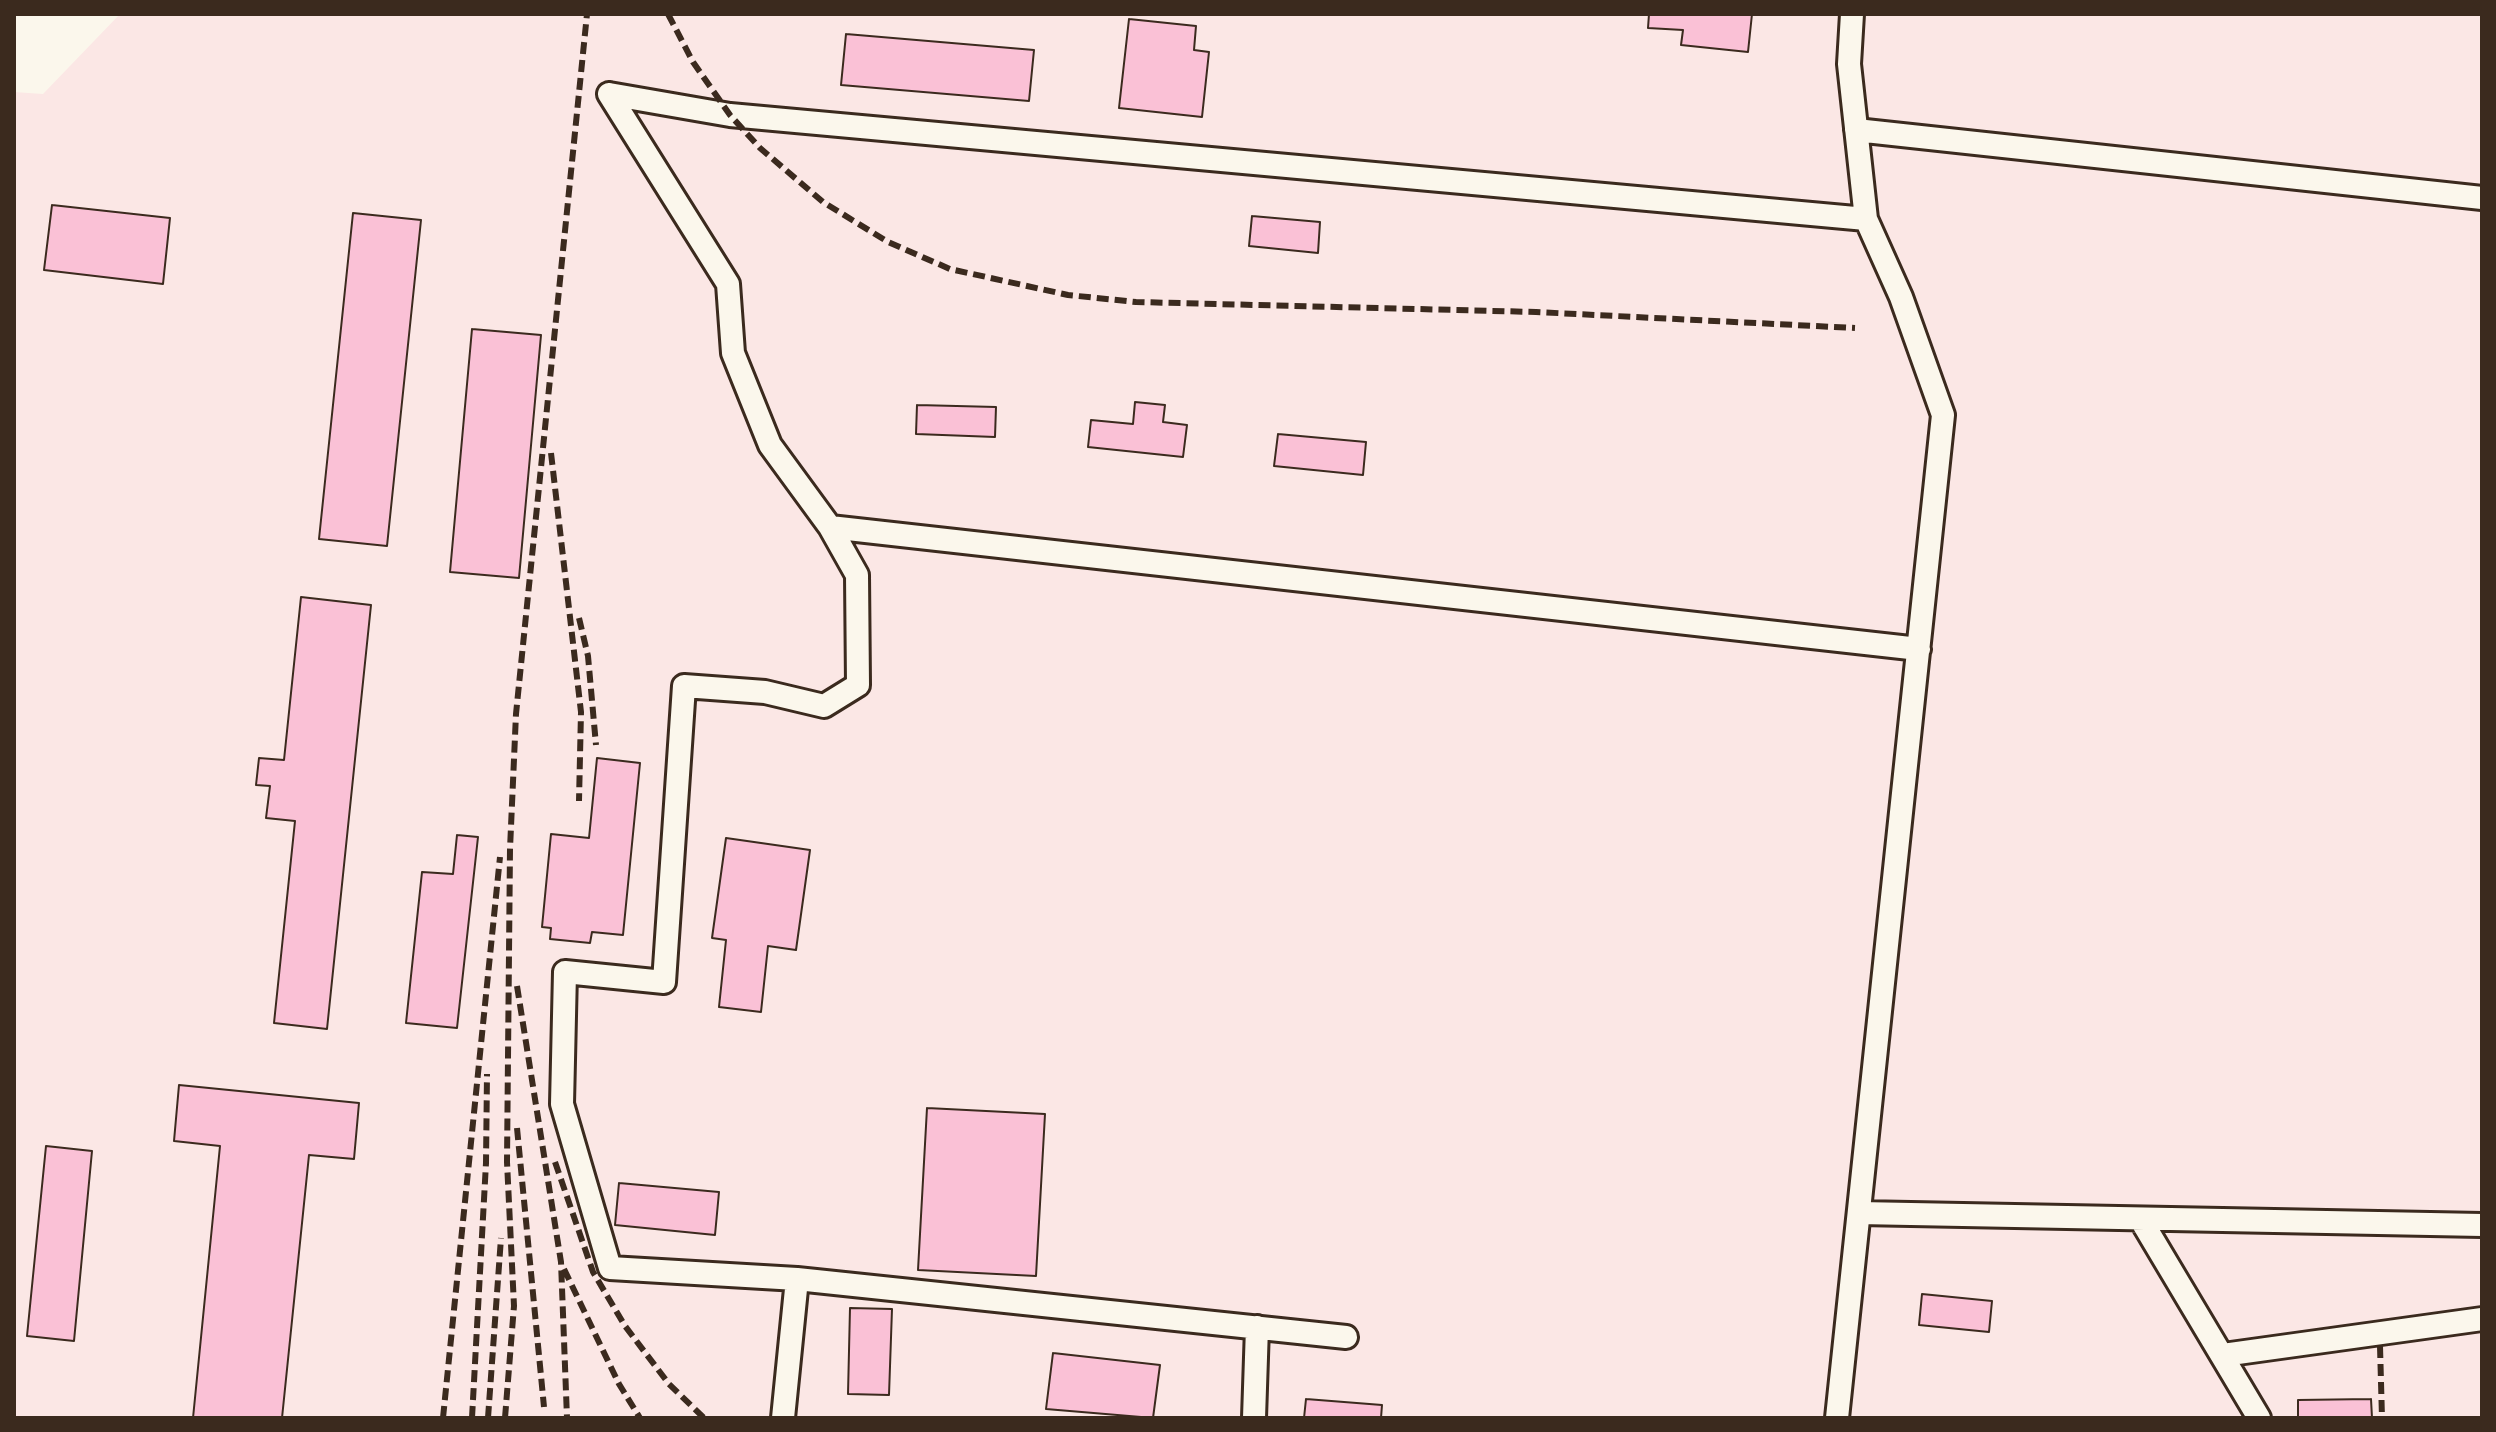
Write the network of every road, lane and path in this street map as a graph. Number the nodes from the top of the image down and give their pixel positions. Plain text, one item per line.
1 (1852, 14) edge
2 (1856, 130) junction
3 (2482, 198) edge
4 (1866, 219) junction
5 (830, 527) junction
6 (1919, 649) junction
7 (1859, 1213) junction
8 (2141, 1220) junction
9 (2482, 1225) edge
10 (797, 1279) junction
11 (2482, 1319) edge
12 (1257, 1327) junction
13 (1346, 1337) dead end
14 (2223, 1355) junction
15 (783, 1418) edge
16 (1254, 1418) edge
17 (1837, 1418) edge
18 (2259, 1418) edge

1 - 2 lane
2 - 3 lane
2 - 4 lane
4 - 5 lane
4 - 6 lane
5 - 6 lane
5 - 10 lane
6 - 7 lane
7 - 8 lane
7 - 17 lane
8 - 9 lane
8 - 14 lane
10 - 12 lane
10 - 15 lane
11 - 14 lane
12 - 13 lane
12 - 16 lane
14 - 18 lane

